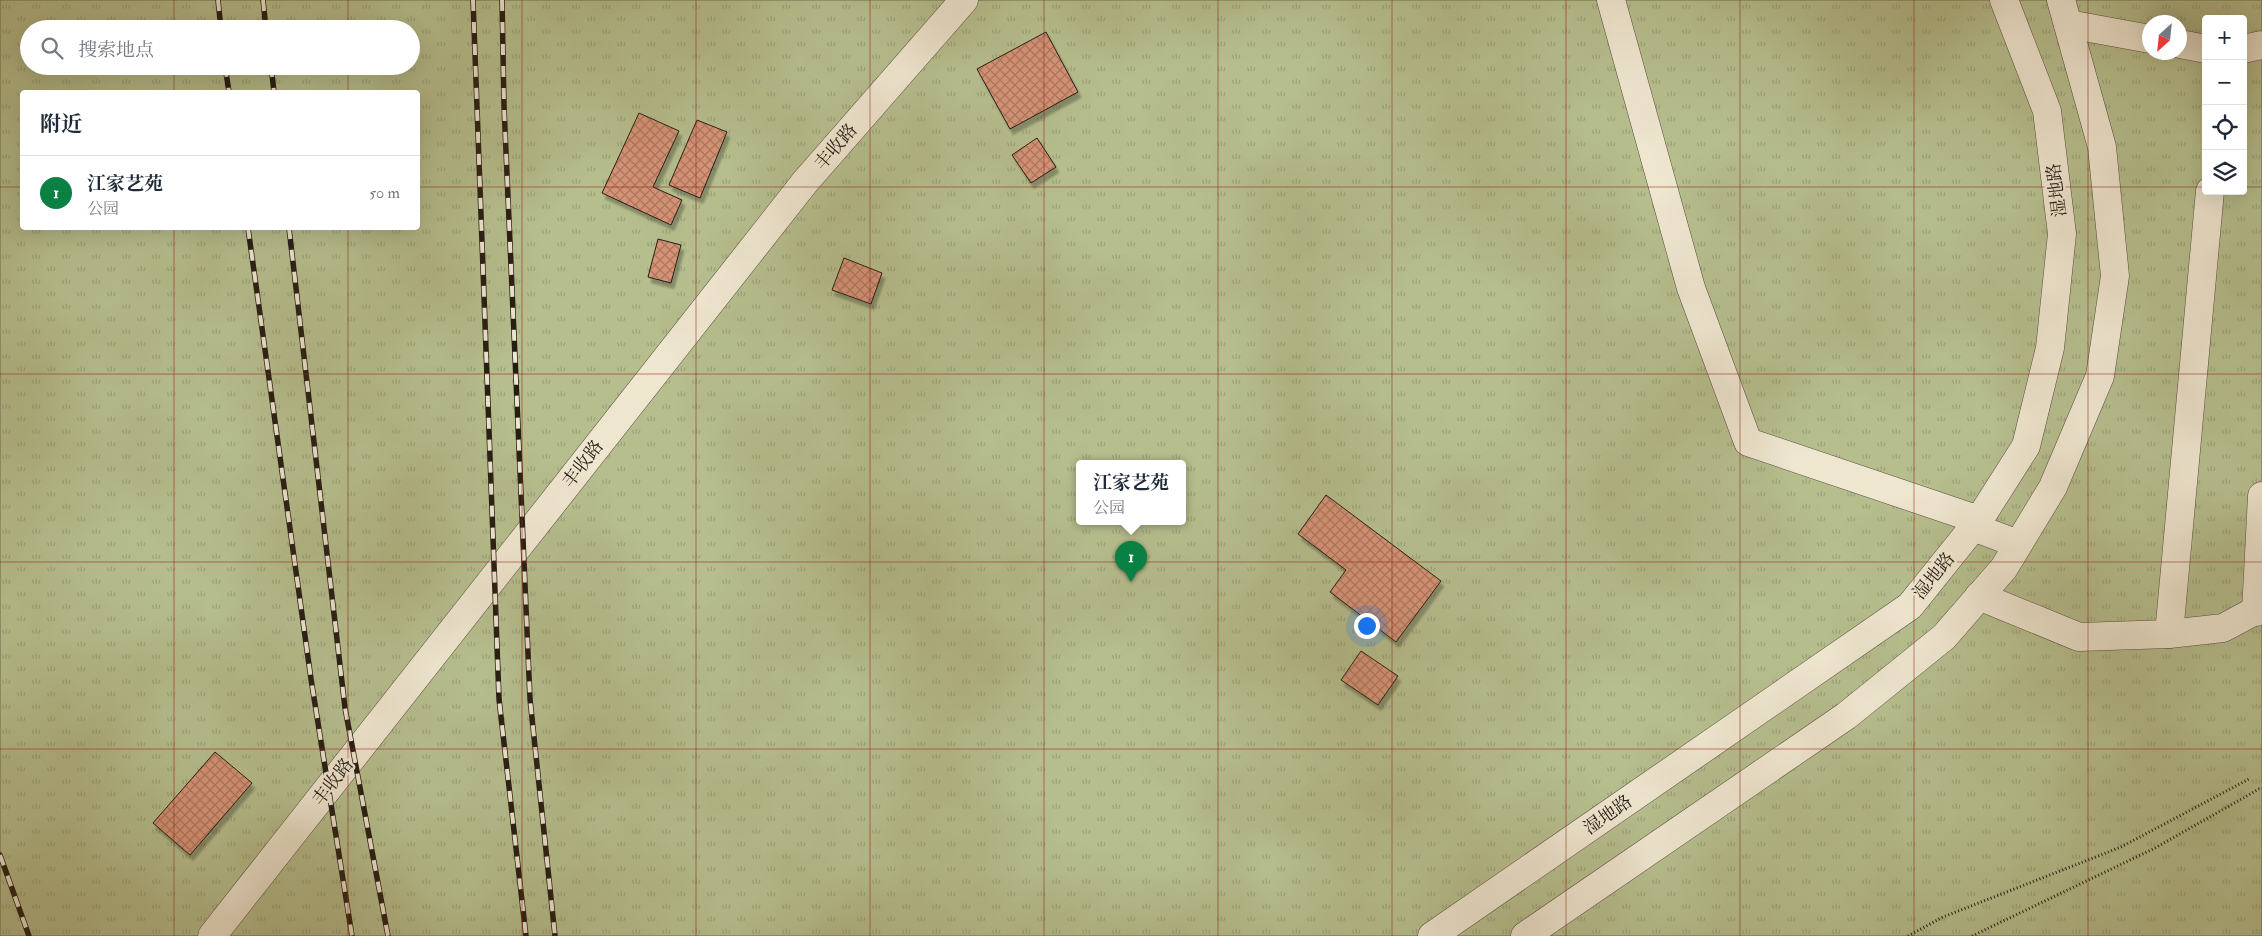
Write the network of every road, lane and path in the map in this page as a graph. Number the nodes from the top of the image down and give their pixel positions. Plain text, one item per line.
1 (964, 0) edge
2 (1611, 0) edge
3 (2004, 0) edge
4 (2064, 12) edge
5 (2142, 36) edge
6 (2187, 45) edge
7 (2262, 45) edge
8 (2202, 48) edge
9 (2247, 48) edge
10 (2210, 195) edge
11 (2262, 496) edge
12 (1976, 524) junction
13 (2018, 544) junction
14 (1979, 596) junction
15 (2259, 610) edge
16 (2169, 634) junction
17 (2249, 779) dead end
18 (2262, 789) edge
19 (212, 936) edge
20 (1432, 936) edge
21 (1525, 936) edge
22 (1908, 936) edge
23 (1972, 936) edge

1 - 19 street, 丰收路
2 - 12 street
3 - 12 street, 湿地路
4 - 5 street
4 - 13 street
6 - 8 street
7 - 9 street
10 - 16 street
11 - 15 street
12 - 13 street
12 - 20 street, 湿地路
13 - 14 street
14 - 16 street
14 - 21 street
15 - 16 street
17 - 22 path
18 - 23 path

